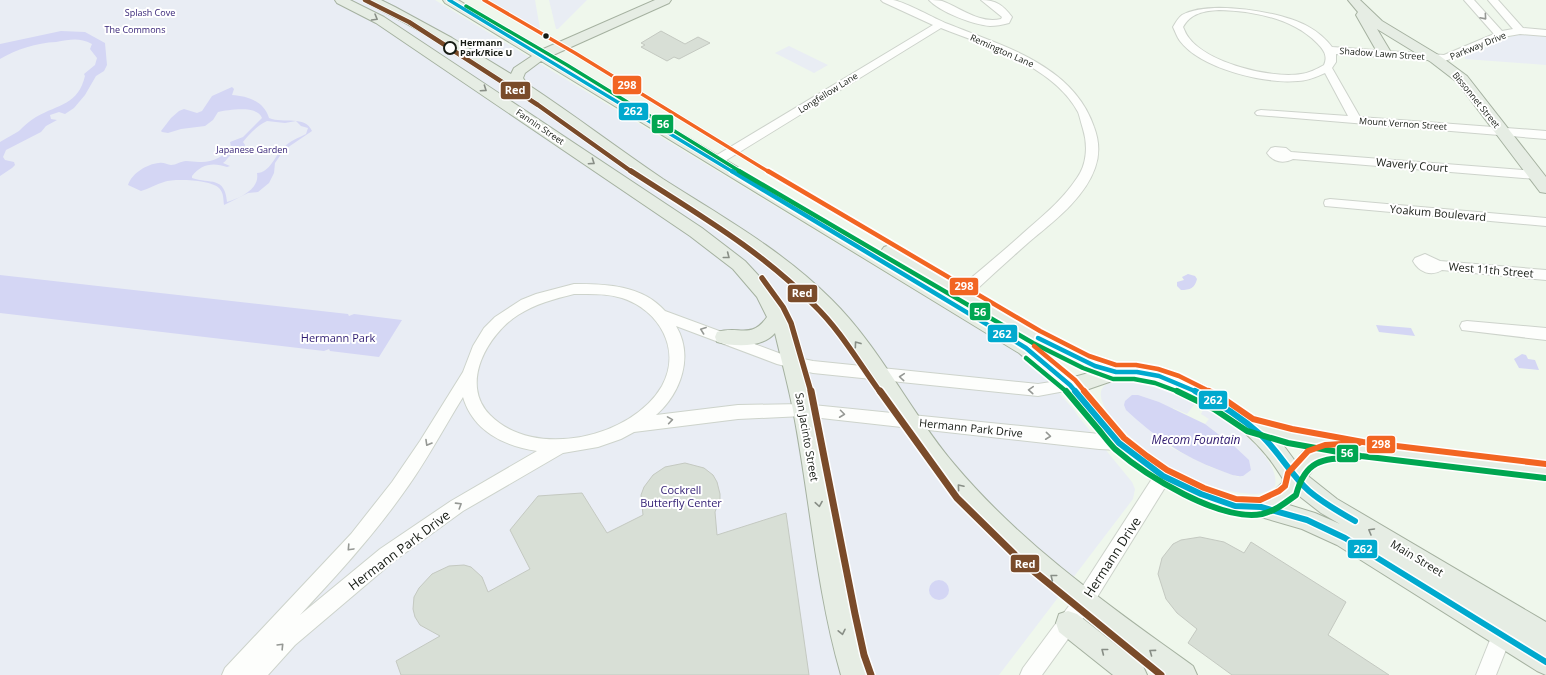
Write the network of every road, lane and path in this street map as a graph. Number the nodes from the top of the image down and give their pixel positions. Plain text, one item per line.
1 (341, 0) edge
2 (371, 0) edge
3 (448, 0) edge
4 (470, 0) edge
5 (666, 0) edge
6 (886, 0) edge
7 (934, 0) edge
8 (986, 0) edge
9 (1469, 0) edge
10 (1493, 0) edge
11 (1355, 2) edge
12 (952, 10) junction
13 (967, 17) junction
14 (941, 24) junction
15 (1520, 31) junction
16 (1546, 32) edge
17 (1500, 35) junction
18 (1330, 50) junction
19 (547, 52) junction
20 (1385, 54) junction
21 (1433, 58) junction
22 (1327, 68) junction
23 (521, 86) junction
24 (1261, 113) dead end
25 (1356, 120) junction
26 (1502, 132) junction
27 (1546, 135) edge
28 (1288, 155) dead end
29 (721, 158) junction
30 (1536, 175) junction
31 (1546, 188) edge
32 (1330, 203) dead end
33 (1546, 222) edge
34 (696, 232) joint
35 (1436, 265) dead end
36 (1546, 275) edge
37 (960, 292) junction
38 (662, 315) junction
39 (777, 317) junction
40 (1467, 326) dead end
41 (1546, 334) edge
42 (724, 337) junction
43 (792, 363) junction
44 (1115, 372) junction
45 (880, 375) junction
46 (468, 376) junction
47 (1081, 389) junction
48 (803, 410) junction
49 (912, 422) junction
50 (1250, 425) junction
51 (632, 426) junction
52 (1119, 443) junction
53 (559, 447) junction
54 (1362, 449) junction
55 (1546, 471) edge
56 (1163, 476) junction
57 (1294, 477) junction
58 (1261, 507) junction
59 (1084, 600) junction
60 (1068, 623) junction
61 (1506, 625) junction
62 (1546, 636) edge
63 (1546, 662) edge
64 (232, 675) edge
65 (254, 675) edge
66 (854, 675) edge
67 (1030, 675) edge
68 (1134, 675) edge
69 (1184, 675) edge
70 (1486, 675) edge

1 -> 34 main road, Fannin Street
2 - 23 main road, Fannin Street
3 - 19 main road, Main Street
4 - 19 main road, Main Street
5 - 19 main road
6 - 14 street, Remington Lane
7 - 12 street
8 - 13 street
9 -> 17 street
10 - 15 street
11 - 20 main road
11 - 21 main road, Bissonnet Street
12 - 13 street
12 - 14 street
13 - 14 street
14 - 29 street, Longfellow Lane
14 - 37 street, Remington Lane
15 - 16 street, Parkway Drive
15 - 17 street, Parkway Drive
17 - 21 street, Parkway Drive
18 - 20 street, Shadow Lawn Street
18 - 22 street, Shadow Lawn Street
18 - 22 street, Shadow Lawn Street
19 - 23 main road
19 - 29 main road, Main Street
20 - 21 street, Shadow Lawn Street
21 - 26 main road, Bissonnet Street
22 - 25 street
45 -> 23 main road, Fannin Street
24 - 25 street, Mount Vernon Street
25 - 26 street, Mount Vernon Street
26 - 27 street, Mount Vernon Street
26 - 30 main road, Bissonnet Street
28 - 30 street, Waverly Court
29 - 37 main road, Main Street
29 - 47 main road, Main Street
30 - 31 main road, Bissonnet Street
32 - 33 street, Yoakum Boulevard
34 -> 39 main road, San Jacinto Street
35 - 36 street, West 11th Street
37 - 44 main road, Main Street
42 -> 38 street
38 - 46 street
38 - 51 street
39 - 42 main road
39 - 43 main road, San Jacinto Street
40 - 41 street
42 - 43 street
43 - 45 street
43 - 48 main road, San Jacinto Street
44 - 47 main road
44 - 50 main road, Main Street
47 -> 45 street
45 - 49 main road, Fannin Street
46 - 53 street
46 -> 64 street
47 - 52 main road, Main Street
48 -> 49 street, Hermann Park Drive
51 -> 48 street, Hermann Park Drive
48 -> 66 main road, San Jacinto Street
49 -> 52 street, Hermann Park Drive
59 -> 49 main road, Fannin Street
50 - 54 main road
50 - 57 main road, Main Street
51 - 53 street
52 - 56 main road, Main Street
65 -> 53 street, Hermann Park Drive
54 - 55 main road
54 - 57 main road
56 - 58 main road, Main Street
56 - 59 street, Hermann Drive
57 - 58 main road
61 -> 57 main road, Main Street
58 - 61 main road, Main Street
59 - 60 street, Hermann Drive
69 -> 59 main road, Fannin Street
60 - 67 street, Hermann Drive
68 -> 60 main road
61 - 62 main road, Main Street
61 - 63 main road, Main Street
61 - 70 street

